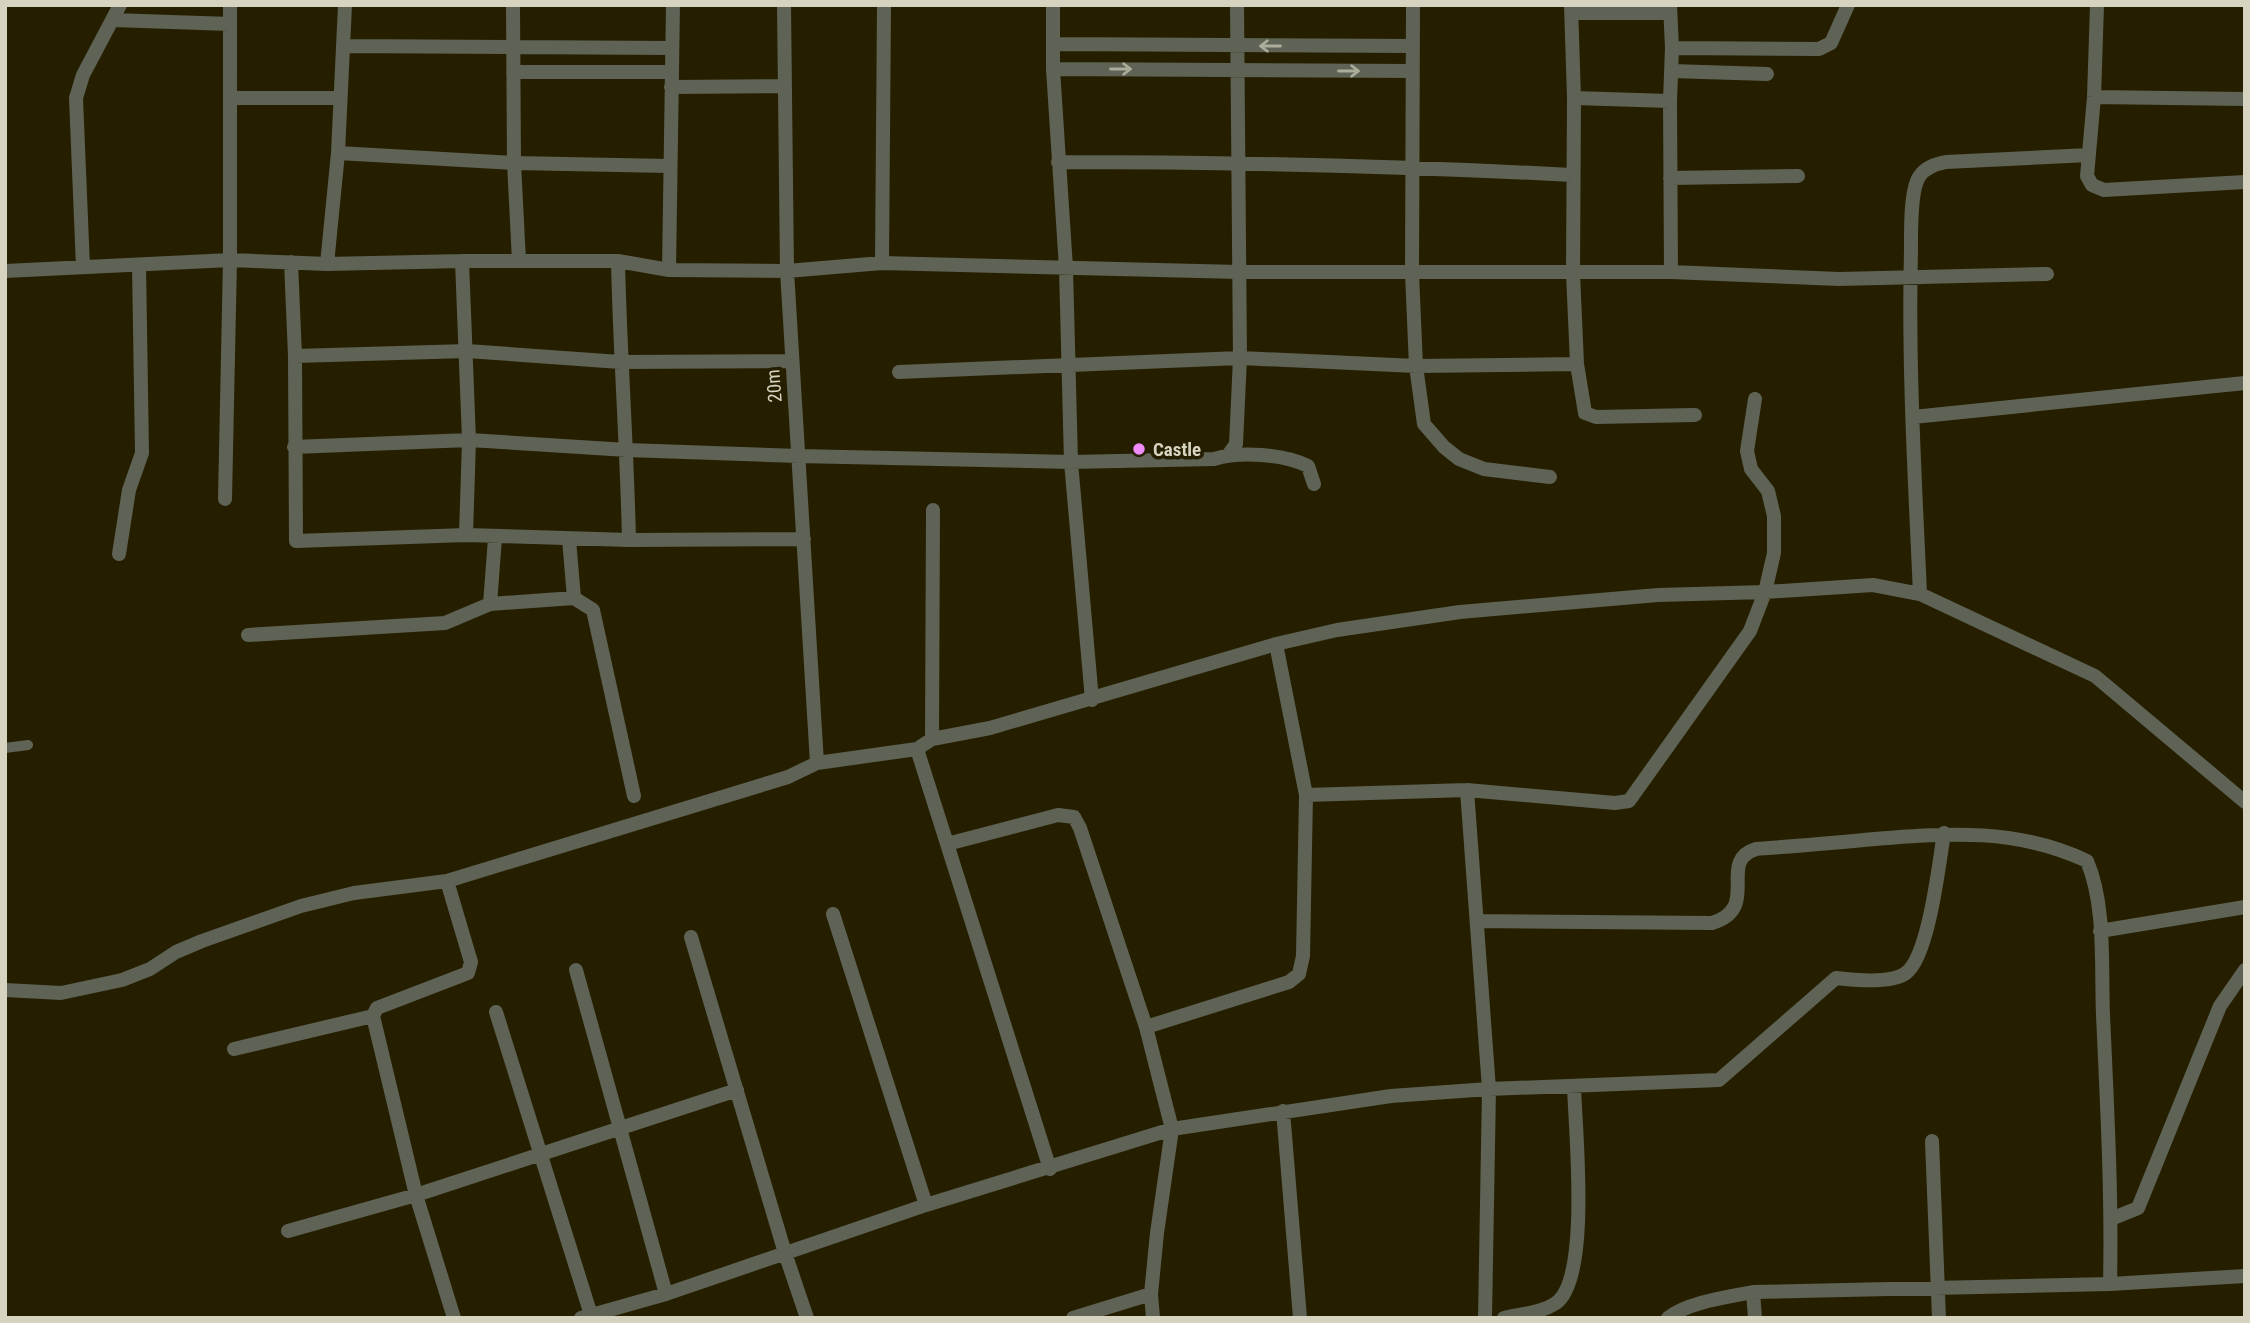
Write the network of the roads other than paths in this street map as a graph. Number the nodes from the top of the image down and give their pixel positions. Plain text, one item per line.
1 (120, 5) edge
2 (230, 5) edge
3 (345, 5) edge
4 (513, 5) edge
5 (673, 5) edge
6 (784, 5) edge
7 (884, 5) edge
8 (1053, 5) edge
9 (1237, 5) edge
10 (1413, 5) edge
11 (1848, 5) edge
12 (2096, 5) edge
13 (1571, 9) edge
14 (1670, 9) edge
15 (113, 20) junction
16 (230, 24) junction
17 (1054, 44) junction
18 (343, 46) junction
19 (513, 46) junction
20 (1238, 46) junction
21 (1412, 46) junction
22 (672, 48) junction
23 (1672, 48) junction
24 (1053, 69) junction
25 (1238, 70) junction
26 (1412, 71) junction
27 (1671, 71) junction
28 (513, 72) junction
29 (672, 72) junction
30 (1767, 74) dead end
31 (785, 86) junction
32 (671, 88) junction
33 (2094, 97) junction
34 (230, 98) junction
35 (1574, 98) junction
36 (340, 99) junction
37 (2245, 99) edge
38 (1670, 101) junction
39 (338, 153) junction
40 (2089, 155) junction
41 (1058, 162) junction
42 (1239, 162) junction
43 (514, 163) junction
44 (669, 166) junction
45 (1413, 167) junction
46 (1572, 175) junction
47 (1798, 176) dead end
48 (1670, 178) junction
49 (2245, 182) edge
50 (230, 260) junction
51 (462, 261) junction
52 (519, 261) junction
53 (618, 261) junction
54 (291, 262) junction
55 (882, 263) junction
56 (327, 264) junction
57 (139, 265) junction
58 (83, 267) junction
59 (1066, 268) junction
60 (669, 270) junction
61 (5, 271) edge
62 (787, 271) junction
63 (1239, 272) junction
64 (1671, 272) junction
65 (1412, 273) junction
66 (1573, 274) junction
67 (2047, 274) dead end
68 (1910, 279) junction
69 (467, 351) junction
70 (295, 356) junction
71 (1240, 358) junction
72 (791, 361) junction
73 (620, 362) junction
74 (1070, 364) junction
75 (1577, 364) junction
76 (1416, 366) junction
77 (899, 372) dead end
78 (2245, 383) edge
79 (1755, 399) dead end
80 (1695, 415) dead end
81 (1913, 417) junction
82 (468, 440) junction
83 (294, 447) junction
84 (627, 450) junction
85 (1229, 454) junction
86 (798, 456) junction
87 (1071, 462) junction
88 (1549, 477) dead end
89 (1314, 484) dead end
90 (225, 499) dead end
91 (933, 510) dead end
92 (466, 535) junction
93 (495, 538) junction
94 (569, 539) junction
95 (804, 539) junction
96 (629, 540) junction
97 (119, 554) dead end
98 (1765, 592) junction
99 (1920, 594) junction
100 (574, 598) junction
101 (490, 604) junction
102 (248, 635) dead end
103 (1276, 644) junction
104 (1092, 700) junction
105 (932, 739) junction
106 (29, 745) dead end
107 (5, 748) edge
108 (917, 749) junction
109 (817, 763) junction
110 (1467, 790) junction
111 (1306, 795) junction
112 (634, 796) dead end
113 (2245, 802) edge
114 (1944, 833) junction
115 (947, 844) junction
116 (447, 881) junction
117 (2245, 907) edge
118 (833, 914) dead end
119 (1477, 921) junction
120 (2100, 931) junction
121 (691, 937) dead end
122 (576, 970) dead end
123 (2245, 970) edge
124 (5, 990) edge
125 (496, 1012) dead end
126 (373, 1016) junction
127 (1146, 1027) junction
128 (234, 1049) dead end
129 (1574, 1086) junction
130 (1489, 1089) junction
131 (737, 1090) junction
132 (1283, 1111) junction
133 (621, 1128) junction
134 (1172, 1129) junction
135 (1932, 1141) dead end
136 (541, 1154) junction
137 (1050, 1168) junction
138 (415, 1195) junction
139 (926, 1205) junction
140 (2111, 1219) junction
141 (288, 1231) dead end
142 (785, 1253) junction
143 (2245, 1276) edge
144 (2110, 1284) junction
145 (1938, 1286) junction
146 (1754, 1292) junction
147 (666, 1294) junction
148 (1152, 1294) junction
149 (586, 1316) edge
150 (454, 1318) edge
151 (606, 1318) edge
152 (807, 1318) edge
153 (1073, 1318) edge
154 (1153, 1318) edge
155 (1300, 1318) edge
156 (1485, 1318) edge
157 (1504, 1318) edge
158 (1668, 1318) edge
159 (1755, 1318) edge
160 (1939, 1318) edge

1 - 15 street
2 - 16 street
3 - 18 street
4 - 19 street
5 - 22 street
6 - 31 street, 20m
7 - 55 street
8 - 17 street
9 - 20 street
10 - 21 street
11 - 23 street
12 - 33 street
13 - 14 street
13 - 35 street
14 - 23 street
15 - 16 street
15 - 58 street
16 - 34 street
17 - 20 street
17 - 24 street
18 - 19 street
18 - 36 street
19 - 22 street
19 - 28 street
21 -> 20 street
20 - 25 street
21 - 26 street
22 - 29 street
23 - 27 street
24 -> 25 street
24 - 41 street
25 -> 26 street
25 - 42 street
26 - 45 street
27 - 30 street
27 - 38 street
28 - 29 street
28 - 43 street
29 - 32 street
31 - 32 street
31 - 62 street, 20m
32 - 44 street
33 - 37 street
33 - 40 street
34 - 36 street
34 - 50 street
35 - 38 street
35 - 46 street
36 - 39 street
38 - 48 street
39 - 43 street
39 - 56 street
40 - 49 street
40 - 68 street
41 - 42 street
41 - 59 street
42 - 45 street
42 - 63 street
43 - 44 street
43 - 52 street
44 - 60 street
45 - 46 street
45 - 65 street
46 - 66 street
47 - 48 street
48 - 64 street
50 - 54 street
50 - 57 street
50 - 90 street
51 - 52 street
51 - 56 street
51 - 69 street
52 - 53 street
53 - 60 street
53 - 73 street
54 - 56 street
54 - 70 street
55 - 59 street
55 - 62 street
57 - 58 street
57 - 97 street
58 - 61 street
59 - 63 street
59 - 74 street
60 - 62 street
62 - 72 street, 20m
63 - 65 street
63 - 71 street
64 - 66 street
64 - 68 street
65 - 66 street
65 - 76 street
66 - 75 street
67 - 68 street
68 - 81 street
69 - 70 street
69 - 73 street
69 - 82 street
70 - 83 street
71 - 74 street
71 - 76 street
71 - 85 street
72 - 73 street
72 - 86 street, 20m
73 - 84 street
74 - 77 street
74 - 87 street
75 - 76 street
75 - 80 street
76 - 88 street
78 - 81 street
79 - 98 street
81 - 99 street
82 - 83 street
82 - 84 street
82 - 92 street
83 - 92 street
84 - 86 street
84 - 96 street
85 - 87 street
85 - 89 street
86 - 87 street
86 - 95 street, 20m
87 - 104 street
91 - 105 street
92 - 93 street
93 - 94 street
93 - 101 street
94 - 96 street
94 - 100 street
95 - 96 street
95 - 109 street, 20m
98 - 99 street
98 - 103 street
98 - 110 street
99 - 113 street
100 - 101 street
100 - 112 street
101 - 102 street
103 - 104 street
103 - 111 street
104 - 105 street
105 - 108 street
106 - 107 lane
108 - 109 street
108 - 115 street
109 - 116 street
110 - 111 street
110 - 119 street
111 - 127 street
114 - 119 street
114 - 120 street
114 - 129 street
115 - 127 street
115 - 137 street
116 - 124 street
116 - 126 street
117 - 120 street
118 - 139 street
119 - 130 street
120 - 140 street
121 - 131 street
122 - 133 street
123 - 140 street
125 - 136 street
126 - 128 street
126 - 138 street
127 - 134 street
129 - 130 street
129 - 157 street
130 - 132 street
130 - 156 street
131 - 133 street
131 - 142 street
132 - 134 street
132 - 155 street
133 - 136 street
133 - 147 street
134 - 137 street
134 - 148 street
135 - 145 street
136 - 138 street
136 - 149 street
137 - 139 street
138 - 141 street
138 - 150 street
139 - 142 street
140 - 144 street
142 - 147 street
142 - 152 street
143 - 144 street
144 - 145 street
145 - 146 street
145 - 160 street
146 - 158 street
146 - 159 street
147 - 149 street
148 - 153 street
148 - 154 street
149 - 151 street

